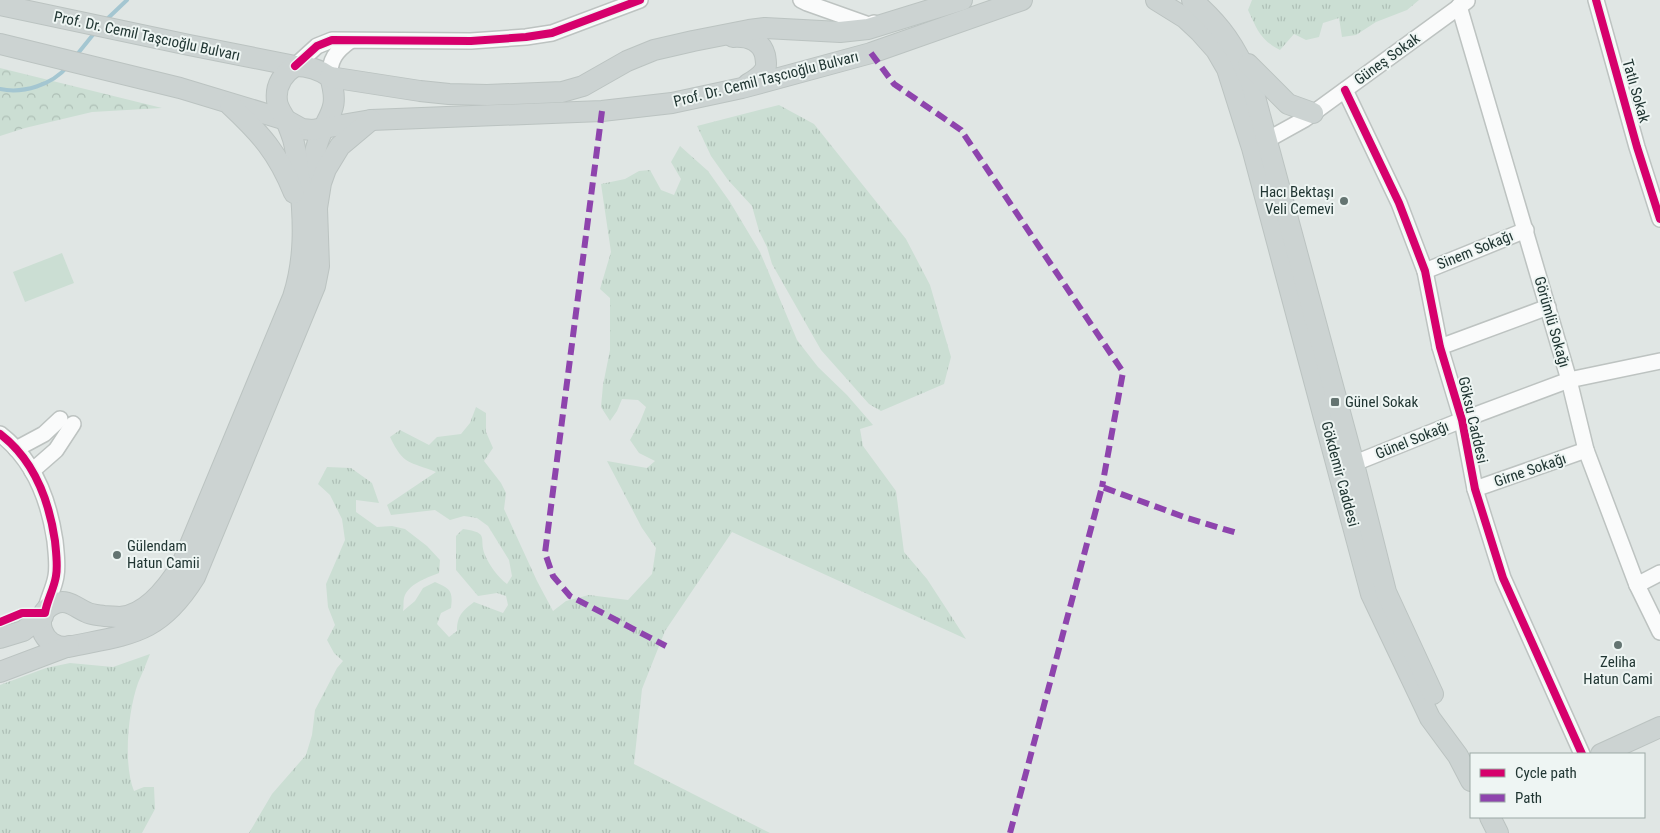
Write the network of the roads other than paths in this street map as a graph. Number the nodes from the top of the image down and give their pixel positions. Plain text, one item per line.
1 (640, 0) edge
2 (801, 0) edge
3 (1022, 0) edge
4 (1156, 0) edge
5 (1192, 0) edge
6 (1596, 0) edge
7 (959, 1) edge
8 (1464, 3) edge
9 (0, 4) edge
10 (350, 41) junction
11 (693, 41) junction
12 (0, 44) edge
13 (1238, 54) junction
14 (295, 66) junction
15 (330, 77) junction
16 (742, 88) junction
17 (1344, 90) junction
18 (226, 102) junction
19 (1313, 113) junction
20 (286, 120) junction
21 (371, 120) junction
22 (322, 128) junction
23 (1260, 143) junction
24 (309, 209) junction
25 (1660, 219) edge
26 (1526, 230) junction
27 (1424, 271) junction
28 (1548, 307) junction
29 (1440, 347) junction
30 (1660, 361) edge
31 (1569, 380) junction
32 (1462, 420) junction
33 (0, 434) edge
34 (16, 449) junction
35 (1586, 450) junction
36 (1347, 467) junction
37 (32, 471) junction
38 (1475, 489) junction
39 (1660, 573) edge
40 (57, 575) junction
41 (1637, 585) junction
42 (80, 609) junction
43 (44, 615) junction
44 (1660, 632) edge
45 (0, 638) edge
46 (68, 647) junction
47 (0, 672) edge
48 (1660, 727) edge
49 (1582, 753) edge
50 (1603, 753) edge
51 (1470, 779) edge
52 (1490, 818) edge
53 (1498, 833) edge

1 - 10 street
2 - 7 street
3 - 16 main road, Prof. Dr. Cemil Taşcıoğlu Bulvarı
4 - 23 main road
5 - 13 main road
6 - 25 street, Tatlı Sokak
7 - 11 main road, Prof. Dr. Cemil Taşcıoğlu Bulvarı
8 - 17 street, Güneş Sokak
8 - 26 street, Görümlü Sokağı
9 - 14 main road, Prof. Dr. Cemil Taşcıoğlu Bulvarı
10 - 14 street
10 - 15 street
11 - 15 main road, Prof. Dr. Cemil Taşcıoğlu Bulvarı
11 - 16 main road
12 - 18 main road
13 - 19 main road
13 - 23 main road
14 - 15 main road
14 - 20 main road
15 - 22 main road
16 - 21 main road, Prof. Dr. Cemil Taşcıoğlu Bulvarı
17 - 19 street, Güneş Sokak
17 - 27 street, Göksu Caddesi
18 - 20 main road
18 - 24 main road
19 - 23 street, Güneş Sokak
20 - 22 main road
20 - 24 main road
21 - 22 main road, Prof. Dr. Cemil Taşcıoğlu Bulvarı
21 - 24 main road
22 - 24 main road
23 - 36 main road, Gökdemir Caddesi
24 - 42 main road
24 - 46 main road
26 - 27 street, Sinem Sokağı
26 - 28 street, Görümlü Sokağı
27 - 29 street, Göksu Caddesi
28 - 29 street
28 - 31 street, Görümlü Sokağı
29 - 32 street, Göksu Caddesi
30 - 31 street, Günel Sokağı
31 - 32 street, Günel Sokağı
31 - 35 street, Görümlü Sokağı
32 - 36 street, Günel Sokağı
32 - 38 street, Göksu Caddesi
33 - 34 street
34 - 37 street
34 - 37 street
35 - 38 street, Girne Sokağı
35 - 41 street, Görümlü Sokağı
36 - 51 main road, Gökdemir Caddesi
37 - 40 street
38 - 49 street, Göksu Caddesi
39 - 41 street
40 - 42 street
40 - 43 street
41 - 44 street, Görümlü Sokağı
42 - 43 main road
42 - 46 main road
43 - 45 main road
43 - 46 main road
46 - 47 main road
48 - 50 main road
52 - 53 main road

